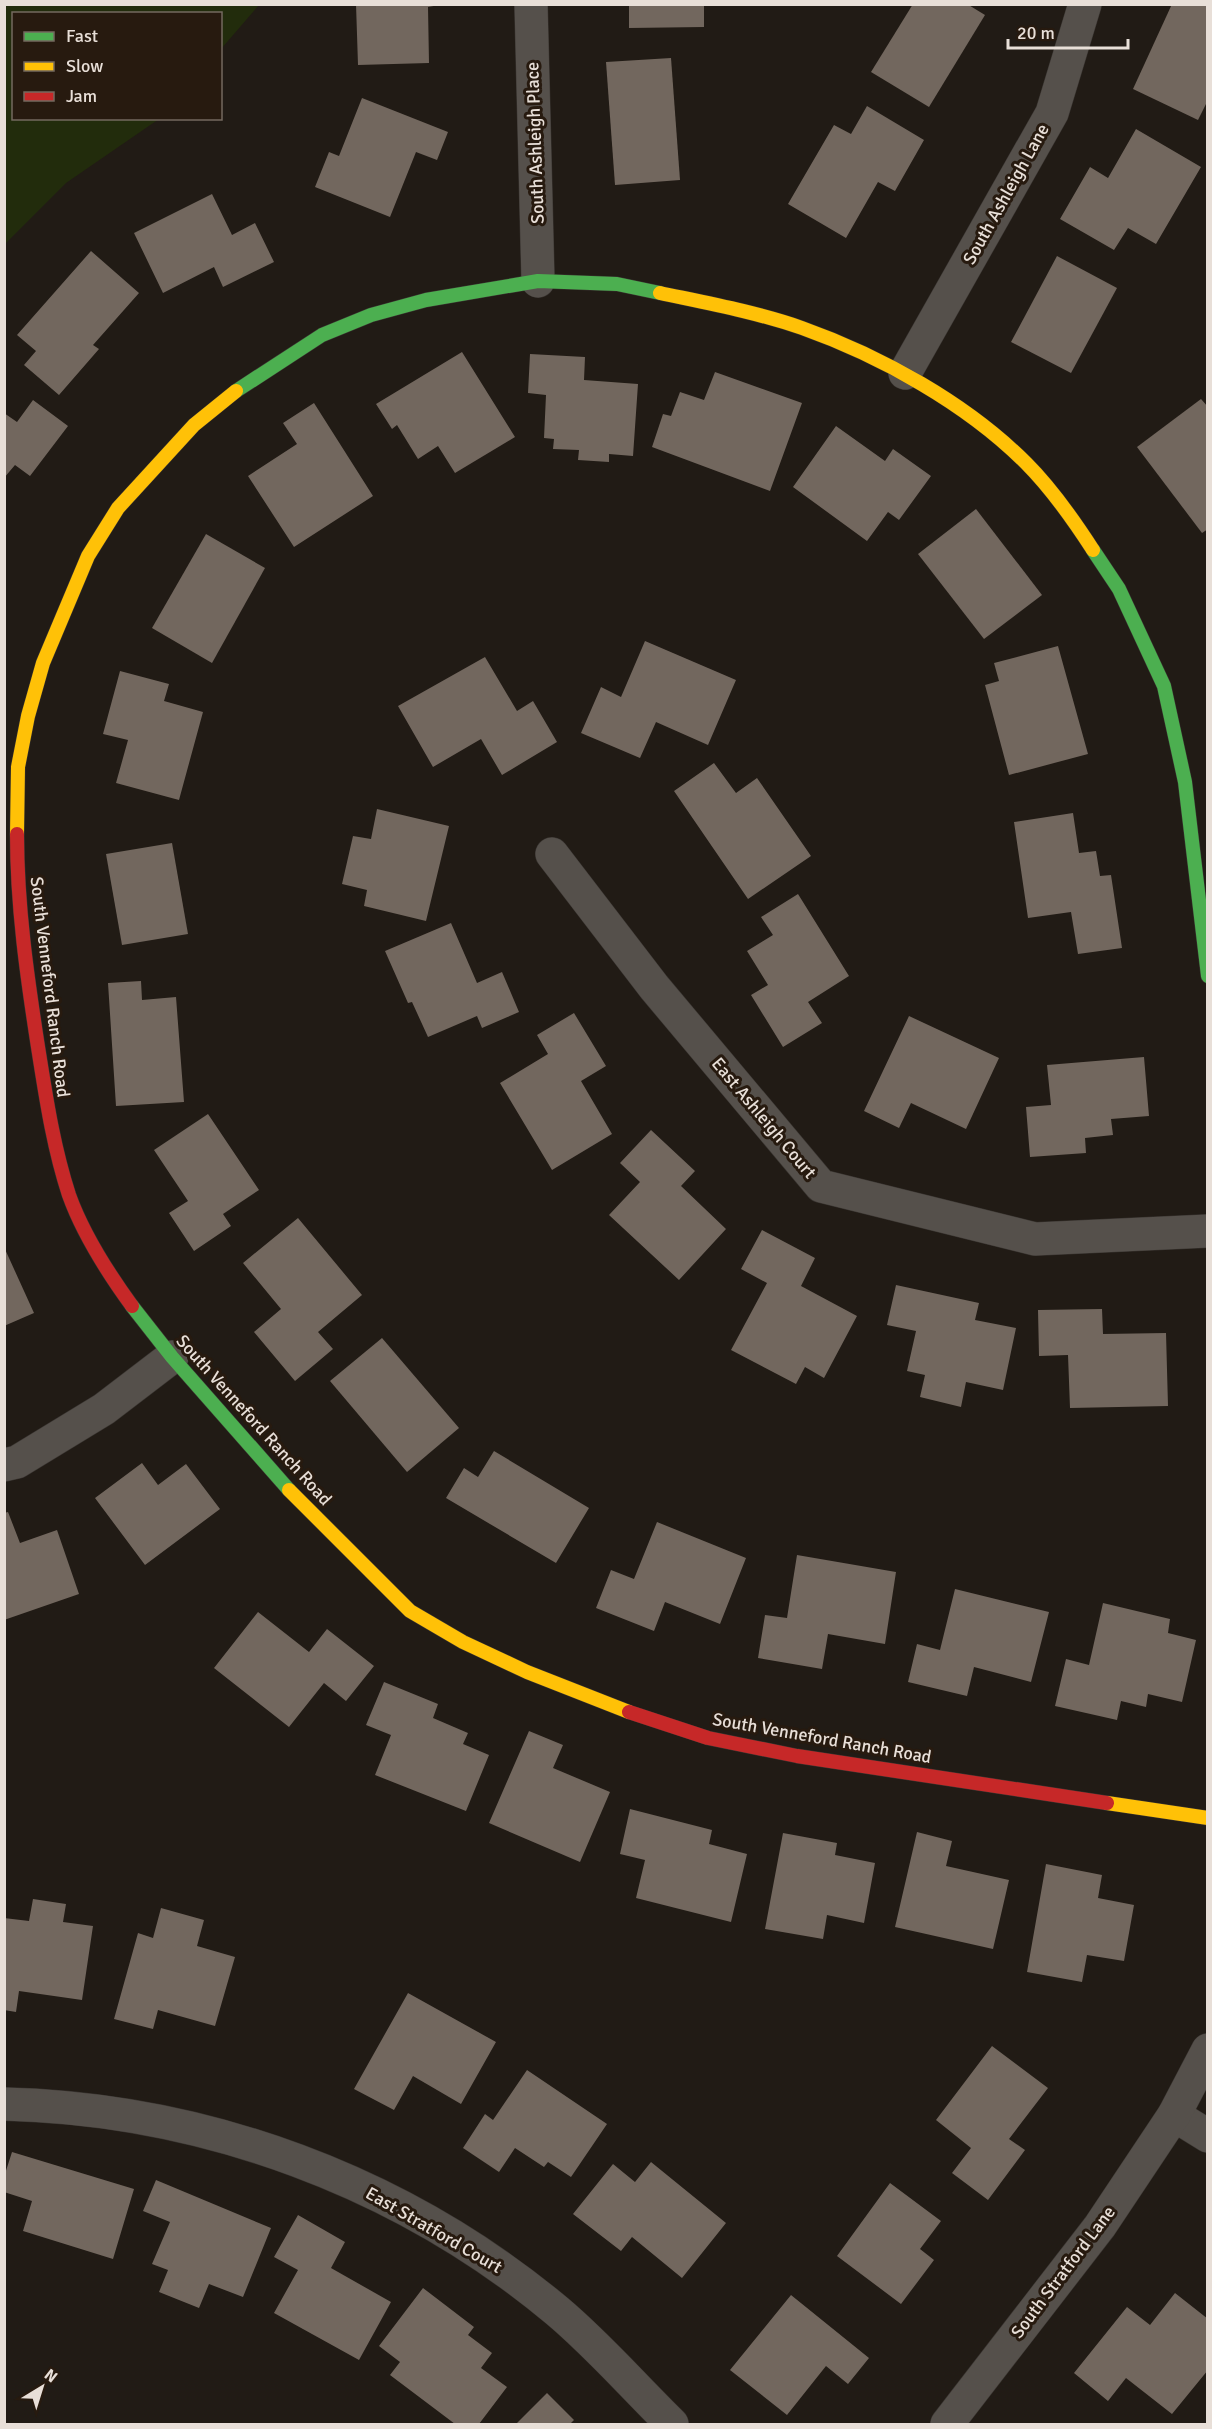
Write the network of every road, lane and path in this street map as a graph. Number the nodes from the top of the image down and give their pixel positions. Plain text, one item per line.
1 (531, 4) edge
2 (1084, 4) edge
3 (538, 281) junction
4 (905, 373) junction
5 (552, 854) dead end
6 (1208, 976) edge
7 (1208, 1231) edge
8 (172, 1357) junction
9 (4, 1465) edge
10 (1208, 1818) edge
11 (1208, 2050) edge
12 (4, 2104) edge
13 (1174, 2115) junction
14 (1208, 2136) edge
15 (672, 2424) edge
16 (947, 2424) edge

1 - 3 street, South Ashleigh Place
2 - 4 street, South Ashleigh Lane
3 - 4 street, South Venneford Ranch Road
3 - 8 street, South Venneford Ranch Road
4 - 6 street, South Venneford Ranch Road
5 - 7 street, East Ashleigh Court
8 - 9 street
8 - 10 street, South Venneford Ranch Road
11 - 13 street, South Stratford Lane
12 - 15 street, East Stratford Court
13 - 14 street
13 - 16 street, South Stratford Lane

